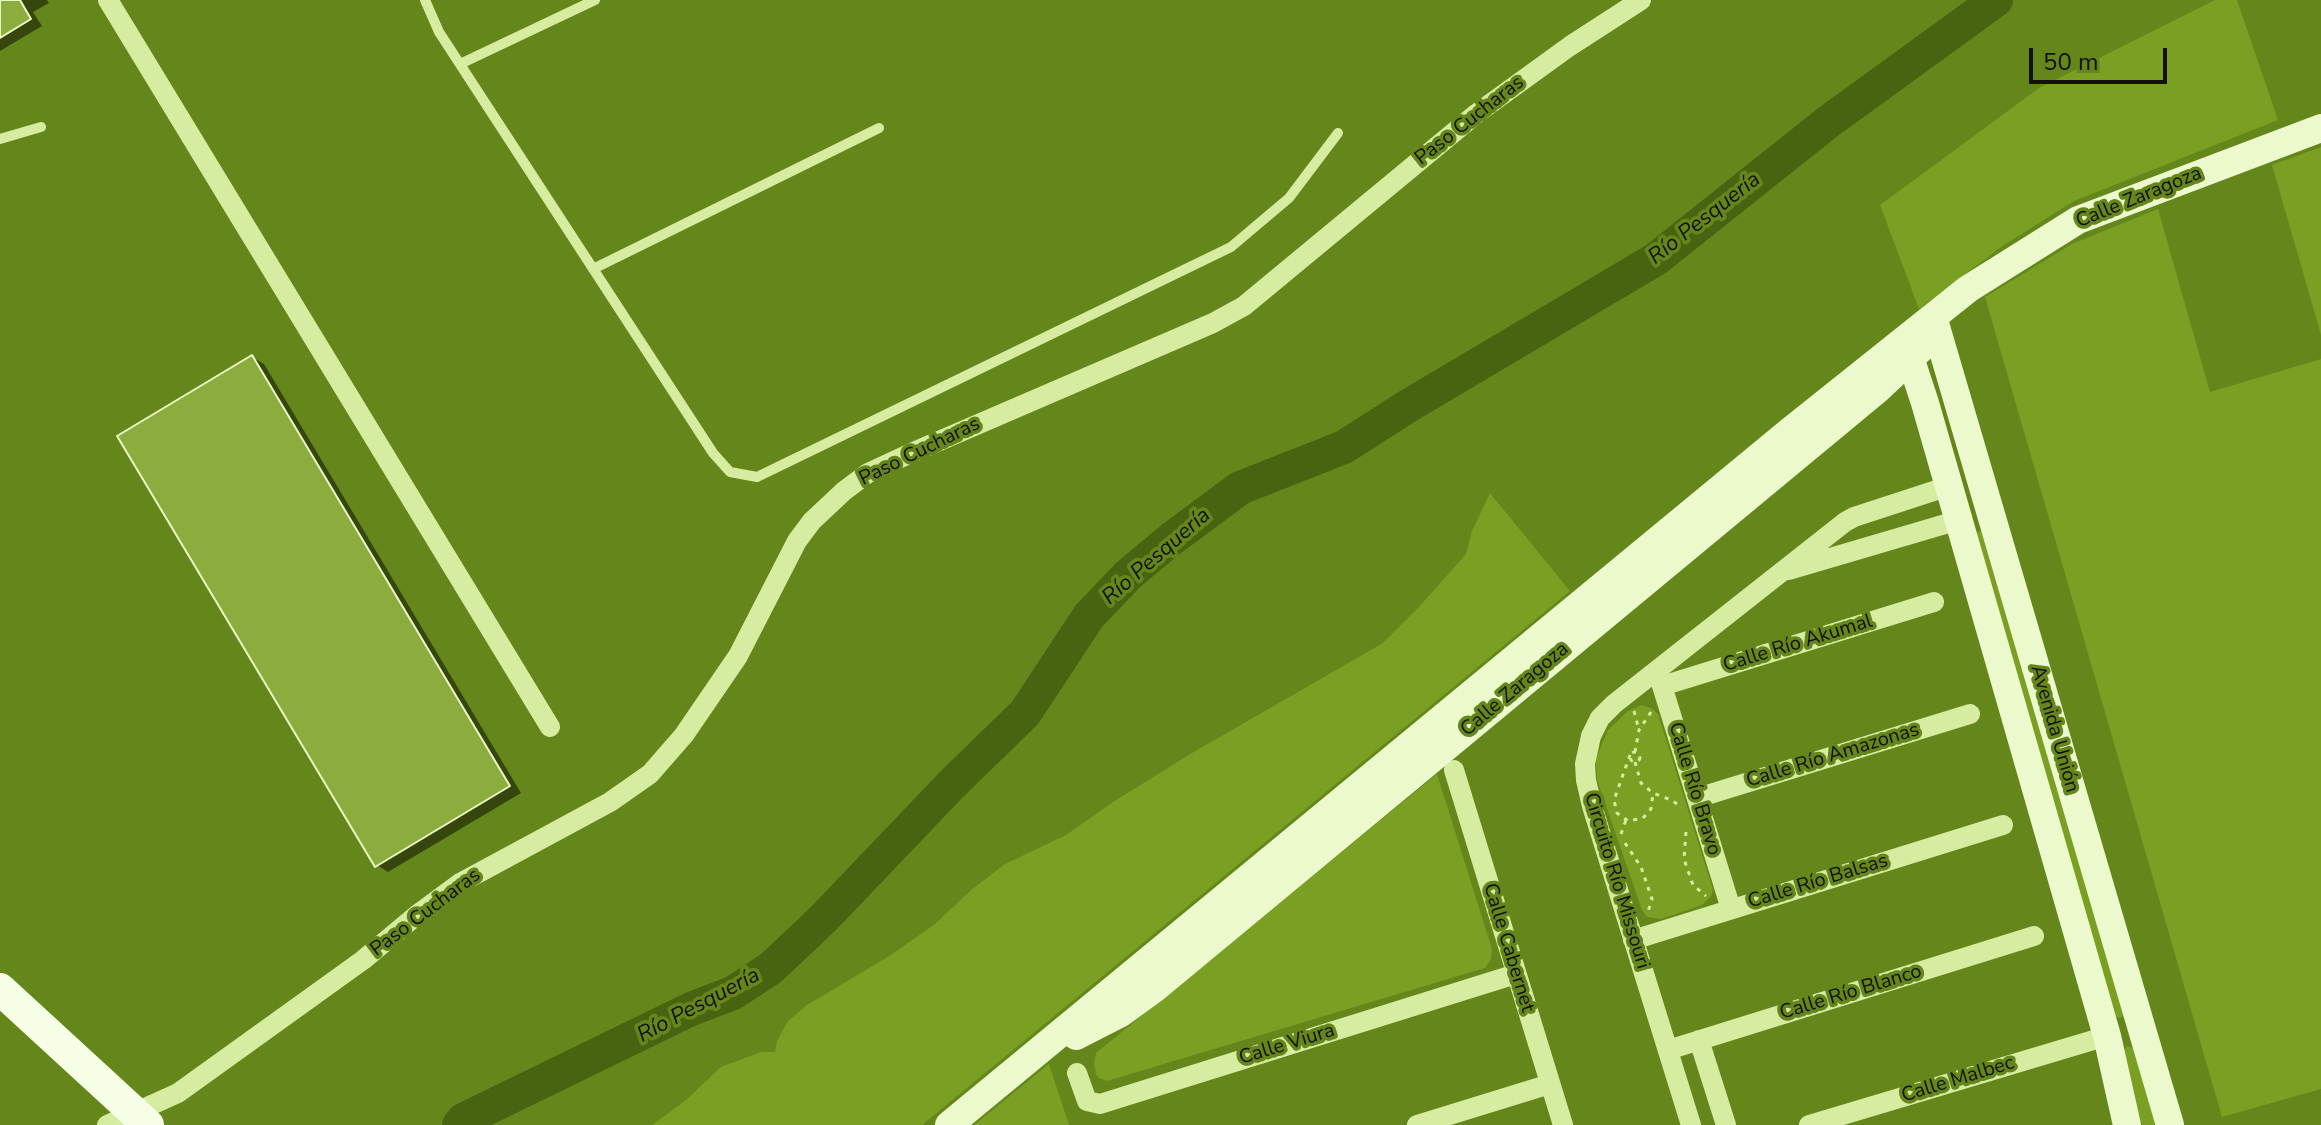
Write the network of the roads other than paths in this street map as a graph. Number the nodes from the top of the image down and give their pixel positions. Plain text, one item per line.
1 (108, 0) edge
2 (425, 0) edge
3 (595, 0) edge
4 (1641, 0) edge
5 (460, 64) junction
6 (41, 127) dead end
7 (879, 128) dead end
8 (2321, 128) edge
9 (1338, 133) dead end
10 (0, 139) edge
11 (593, 269) junction
12 (1936, 324) junction
13 (1907, 350) junction
14 (1877, 390) junction
15 (1925, 403) junction
16 (1980, 477) junction
17 (1949, 486) junction
18 (1990, 511) junction
19 (1959, 520) junction
20 (1777, 573) junction
21 (1934, 602) dead end
22 (1660, 678) junction
23 (1970, 714) dead end
24 (550, 727) dead end
25 (1446, 731) junction
26 (1454, 770) dead end
27 (1691, 805) junction
28 (2003, 825) dead end
29 (1731, 909) junction
30 (1631, 930) junction
31 (2034, 936) dead end
32 (1516, 974) junction
33 (0, 989) edge
34 (2140, 1026) junction
35 (2107, 1036) junction
36 (1699, 1040) junction
37 (1668, 1050) junction
38 (1077, 1073) dead end
39 (1550, 1084) junction
40 (130, 1121) edge
41 (949, 1125) edge
42 (1417, 1125) edge
43 (1563, 1125) edge
44 (1691, 1125) edge
45 (1726, 1125) edge
46 (1809, 1125) edge
47 (2127, 1125) edge
48 (2170, 1125) edge

1 - 24 street
2 - 5 lane
3 - 5 lane
4 - 40 street, Paso Cucharas
5 - 11 lane
6 - 10 lane
7 - 11 lane
8 - 12 street, Calle Zaragoza
9 - 11 lane
12 - 13 street, Calle Zaragoza
12 - 16 street, Avenida Unión
13 - 14 street, Calle Zaragoza
13 - 15 street, Avenida Unión
13 - 25 street, Calle Zaragoza
14 - 15 street
14 - 25 street, Calle Zaragoza
15 - 17 street, Avenida Unión
16 - 17 street
16 - 18 street, Avenida Unión
17 - 19 street, Avenida Unión
17 - 20 street, Circuito Río Missouri
18 - 19 street
18 - 34 street, Avenida Unión
19 - 20 street, Circuito Río Missouri
19 - 35 street, Avenida Unión
20 - 22 street, Circuito Río Missouri
21 - 22 street, Calle Río Akumal
22 - 27 street, Calle Río Bravo
22 - 30 street, Circuito Río Missouri
23 - 27 street, Calle Río Amazonas
25 - 41 street, Calle Zaragoza
26 - 32 street, Calle Cabernet
27 - 29 street, Calle Río Bravo
28 - 29 street, Calle Río Balsas
29 - 30 street, Calle Río Balsas
30 - 37 street, Circuito Río Missouri
31 - 36 street, Calle Río Blanco
32 - 38 street, Calle Viura
32 - 39 street, Calle Cabernet
33 - 40 main road
34 - 35 street
34 - 48 street, Avenida Unión
35 - 46 street, Calle Malbec
35 - 47 street, Avenida Unión
36 - 37 street, Calle Río Blanco
36 - 45 street
37 - 44 street, Circuito Río Missouri
39 - 42 street
39 - 43 street, Calle Cabernet

